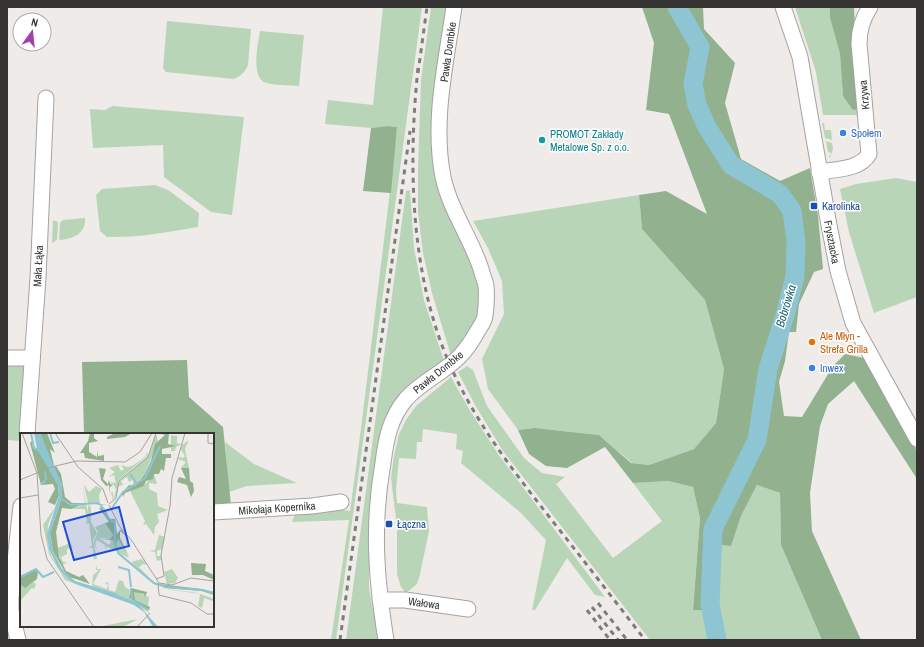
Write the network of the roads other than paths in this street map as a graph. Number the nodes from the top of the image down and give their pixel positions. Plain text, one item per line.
1 (454, 7) edge
2 (784, 7) edge
3 (870, 7) edge
4 (46, 98) dead end
5 (819, 172) junction
6 (7, 358) edge
7 (32, 358) junction
8 (27, 433) edge
9 (917, 439) edge
10 (341, 502) dead end
11 (20, 510) edge
12 (214, 512) edge
13 (16, 524) edge
14 (380, 600) junction
15 (468, 609) dead end
16 (18, 640) edge
17 (386, 640) edge

1 - 14 street, Pawła Dombke
2 - 5 street, Frysztacka
3 - 5 street, Krzywa
4 - 7 street, Mała Łąka
5 - 9 street, Frysztacka
6 - 7 street
7 - 8 street, Mała Łąka
10 - 12 street, Mikołaja Kopernika
11 - 13 street
13 - 16 street
14 - 15 street, Wałowa
14 - 17 street

